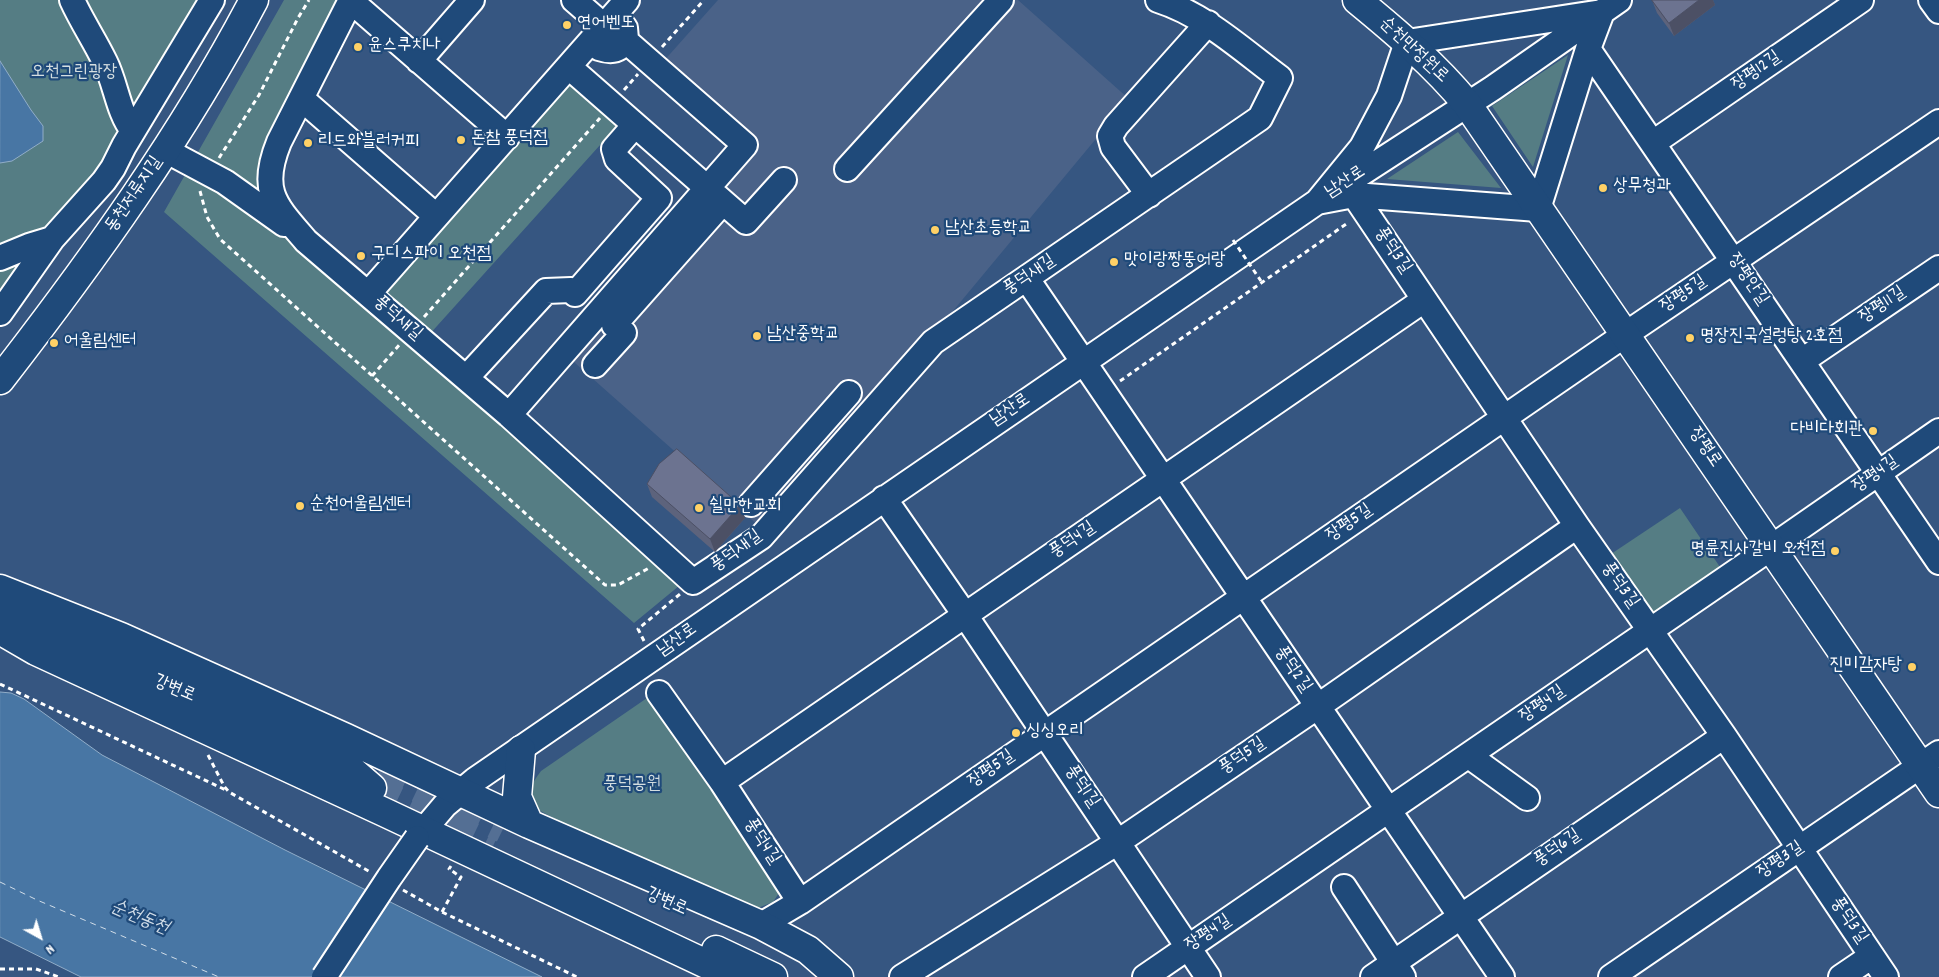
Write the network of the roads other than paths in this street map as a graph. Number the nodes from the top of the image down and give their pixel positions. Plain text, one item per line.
1 (72, 0) edge
2 (212, 0) edge
3 (254, 0) edge
4 (472, 0) edge
5 (574, 0) edge
6 (627, 0) edge
7 (1001, 0) edge
8 (1158, 0) edge
9 (1357, 0) edge
10 (1861, 0) edge
11 (1931, 0) edge
12 (351, 1) edge
13 (1610, 6) edge
14 (1939, 11) edge
15 (1208, 23) junction
16 (614, 34) junction
17 (1408, 42) junction
18 (1588, 49) junction
19 (419, 61) junction
20 (569, 67) junction
21 (302, 99) junction
22 (1467, 104) junction
23 (1939, 122) edge
24 (635, 124) junction
25 (133, 131) junction
26 (507, 137) junction
27 (1653, 143) junction
28 (165, 150) junction
29 (847, 169) dead end
30 (269, 173) junction
31 (784, 180) dead end
32 (231, 186) junction
33 (715, 195) junction
34 (1149, 195) junction
35 (1317, 202) junction
36 (1360, 203) junction
37 (1538, 209) junction
38 (436, 216) junction
39 (52, 239) junction
40 (306, 240) junction
41 (0, 258) edge
42 (1734, 261) junction
43 (1939, 268) edge
44 (1027, 279) junction
45 (368, 294) junction
46 (1424, 300) junction
47 (0, 312) edge
48 (1626, 334) junction
49 (1082, 362) junction
50 (1802, 362) junction
51 (595, 366) dead end
52 (466, 378) junction
53 (0, 380) edge
54 (849, 393) dead end
55 (509, 415) junction
56 (1504, 418) junction
57 (1939, 431) edge
58 (787, 464) junction
59 (1878, 473) junction
60 (1162, 480) junction
61 (809, 483) junction
62 (884, 498) junction
63 (751, 504) dead end
64 (1577, 526) junction
65 (1772, 548) junction
66 (1939, 562) edge
67 (0, 589) edge
68 (1243, 598) junction
69 (0, 610) edge
70 (965, 615) junction
71 (0, 630) edge
72 (1651, 631) junction
73 (659, 693) dead end
74 (1317, 707) junction
75 (1044, 734) junction
76 (1724, 736) junction
77 (521, 750) junction
78 (1469, 756) junction
79 (1930, 759) edge
80 (376, 779) tunnel mouth
81 (722, 782) junction
82 (460, 793) junction
83 (1939, 793) edge
84 (1527, 798) dead end
85 (1389, 811) junction
86 (508, 833) junction
87 (420, 834) junction
88 (1118, 842) junction
89 (1799, 849) junction
90 (1344, 887) dead end
91 (800, 902) junction
92 (1460, 916) junction
93 (761, 925) junction
94 (1188, 949) junction
95 (1872, 956) junction
96 (1398, 970) edge
97 (1621, 974) edge
98 (324, 977) edge
99 (734, 977) edge
100 (773, 977) edge
101 (830, 977) edge
102 (839, 977) edge
103 (902, 977) edge
104 (1146, 977) edge
105 (1208, 977) edge
106 (1373, 977) edge
107 (1502, 977) edge
108 (1841, 977) edge
109 (1886, 977) edge

1 - 25 street
2 - 25 street
3 - 28 main road, 동천저류지길
4 - 19 street
5 - 16 street
6 - 16 street, 풍덕새길
7 - 29 street
8 - 15 street, 풍덕새길
9 - 17 main road, 순천만정원로
10 - 27 street, 장평12길
11 - 14 street
12 - 19 street, 풍덕새길
12 - 21 street, 풍덕새길
13 - 17 street
13 - 18 street
13 - 22 street, 남산로
15 - 34 street
15 - 34 street, 풍덕새길
16 - 20 street, 풍덕새길
16 - 33 street
17 - 22 main road, 순천만정원로
17 - 35 street
18 - 27 street, 장평안길
18 - 37 street
19 - 26 street, 풍덕새길
20 - 24 street
20 - 26 street, 풍덕새길
21 - 30 street, 풍덕새길
21 - 38 street
22 - 35 street, 남산로
22 - 37 main road, 장평로
23 - 42 street, 장평5길
24 - 33 street
24 - 52 street
25 - 39 street
26 - 38 street, 풍덕새길
27 - 42 street, 장평안길
28 - 32 street
28 - 53 main road, 동천저류지길
30 - 32 street
30 - 40 street, 풍덕새길
31 - 33 street
32 - 40 street
33 - 51 street
33 - 55 street
34 - 44 street, 풍덕새길
35 - 36 street
35 - 49 street, 남산로
36 - 37 street
36 - 46 street, 풍덕3길
37 - 48 main road, 장평로
38 - 45 street, 풍덕새길
39 - 41 street
39 - 47 street
40 - 45 street, 풍덕새길
42 - 48 street, 장평5길
42 - 50 street, 장평안길
43 - 50 street, 장평11길
44 - 49 street, 풍덕2길
44 - 61 street, 풍덕새길
45 - 52 street, 풍덕새길
46 - 56 street, 풍덕3길
46 - 60 street, 풍덕4길
48 - 56 street, 장평5길
48 - 65 main road, 장평로
49 - 60 street, 풍덕2길
49 - 62 street, 남산로
50 - 59 street, 장평안길
52 - 55 street, 풍덕새길
54 - 58 street
55 - 61 street, 풍덕새길
56 - 64 street, 풍덕3길
56 - 68 street, 장평5길
57 - 59 street, 장평4길
58 - 61 street
58 - 63 street
59 - 65 street, 장평4길
59 - 66 street, 장평안길
60 - 68 street, 풍덕2길
60 - 70 street, 풍덕4길
62 - 70 street, 풍덕1길
62 - 77 street, 남산로
64 - 72 street, 풍덕3길
64 - 74 street, 풍덕5길
65 - 72 street, 장평4길
65 - 79 main road, 장평로
67 - 82 main road
68 - 74 street, 풍덕2길
68 - 75 street, 장평5길
69 - 80 main road, 강변로
70 - 75 street, 풍덕1길
70 - 81 street, 풍덕4길
71 - 87 main road
72 - 76 street, 풍덕3길
72 - 78 street, 장평4길
73 - 81 street, 풍덕4길
74 - 85 street, 풍덕2길
74 - 88 street, 풍덕5길
75 - 88 street, 풍덕1길
75 - 91 street, 장평5길
76 - 89 street, 풍덕3길
76 - 92 street, 풍덕6길
77 - 82 street, 남산로
77 - 86 main road
78 - 84 street
78 - 85 street, 장평4길
79 - 83 main road, 장평로
79 - 89 street, 장평3길
81 - 91 street, 풍덕4길
82 - 86 main road
82 - 87 street, 남산로
85 - 92 street, 풍덕2길
85 - 94 street, 장평4길
86 - 93 main road
86 - 100 main road, 강변로
86 - 101 main road, 강변로
87 - 98 street, 남산로, bridge
87 - 99 main road
88 - 94 street, 풍덕1길
88 - 103 street, 풍덕5길
89 - 95 street, 풍덕3길
89 - 97 street, 장평3길
90 - 96 street
91 - 93 street, 장평5길
92 - 96 street, 풍덕6길
92 - 107 street, 풍덕2길
93 - 102 main road
94 - 104 street, 장평4길
94 - 105 street, 풍덕1길
95 - 108 street
95 - 109 street, 풍덕3길
96 - 106 street, 풍덕6길

